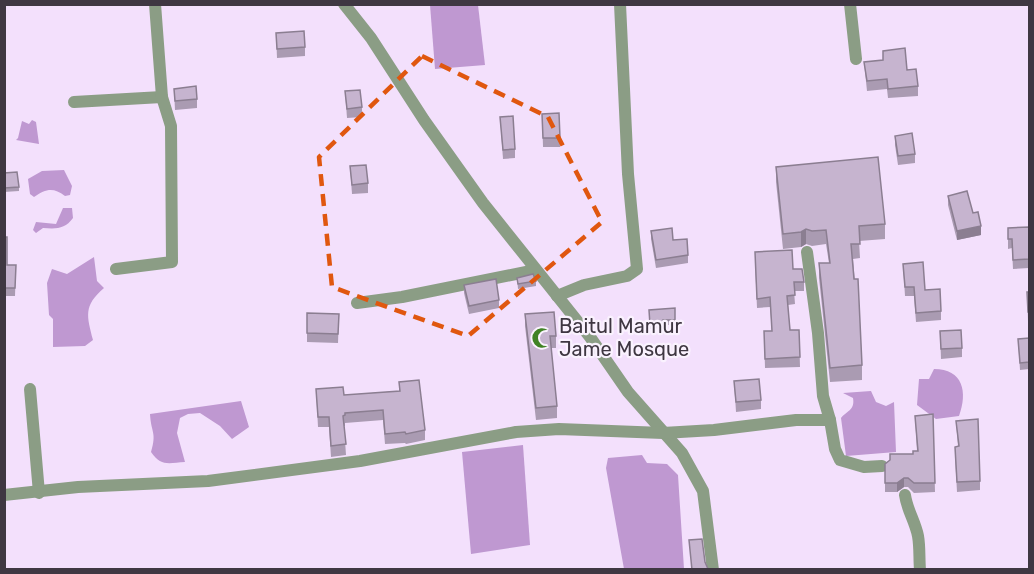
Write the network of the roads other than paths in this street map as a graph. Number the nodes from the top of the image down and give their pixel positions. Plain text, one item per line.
1 (155, 4) edge
2 (344, 4) edge
3 (620, 4) edge
4 (850, 4) edge
5 (856, 59) dead end
6 (162, 96) junction
7 (74, 102) dead end
8 (807, 252) dead end
9 (116, 269) dead end
10 (536, 270) junction
11 (557, 296) junction
12 (357, 303) dead end
13 (30, 389) dead end
14 (831, 420) junction
15 (663, 433) junction
16 (882, 466) edge
17 (39, 493) junction
18 (4, 495) edge
19 (905, 495) dead end
20 (713, 570) edge
21 (920, 570) edge

1 - 6 street
2 - 10 street
3 - 11 street
4 - 5 street
6 - 7 street
6 - 9 street
8 - 14 street
10 - 11 street
10 - 12 street
11 - 15 street
13 - 17 street
14 - 15 street
14 - 16 street
15 - 17 street
15 - 20 street
17 - 18 street
19 - 21 street

